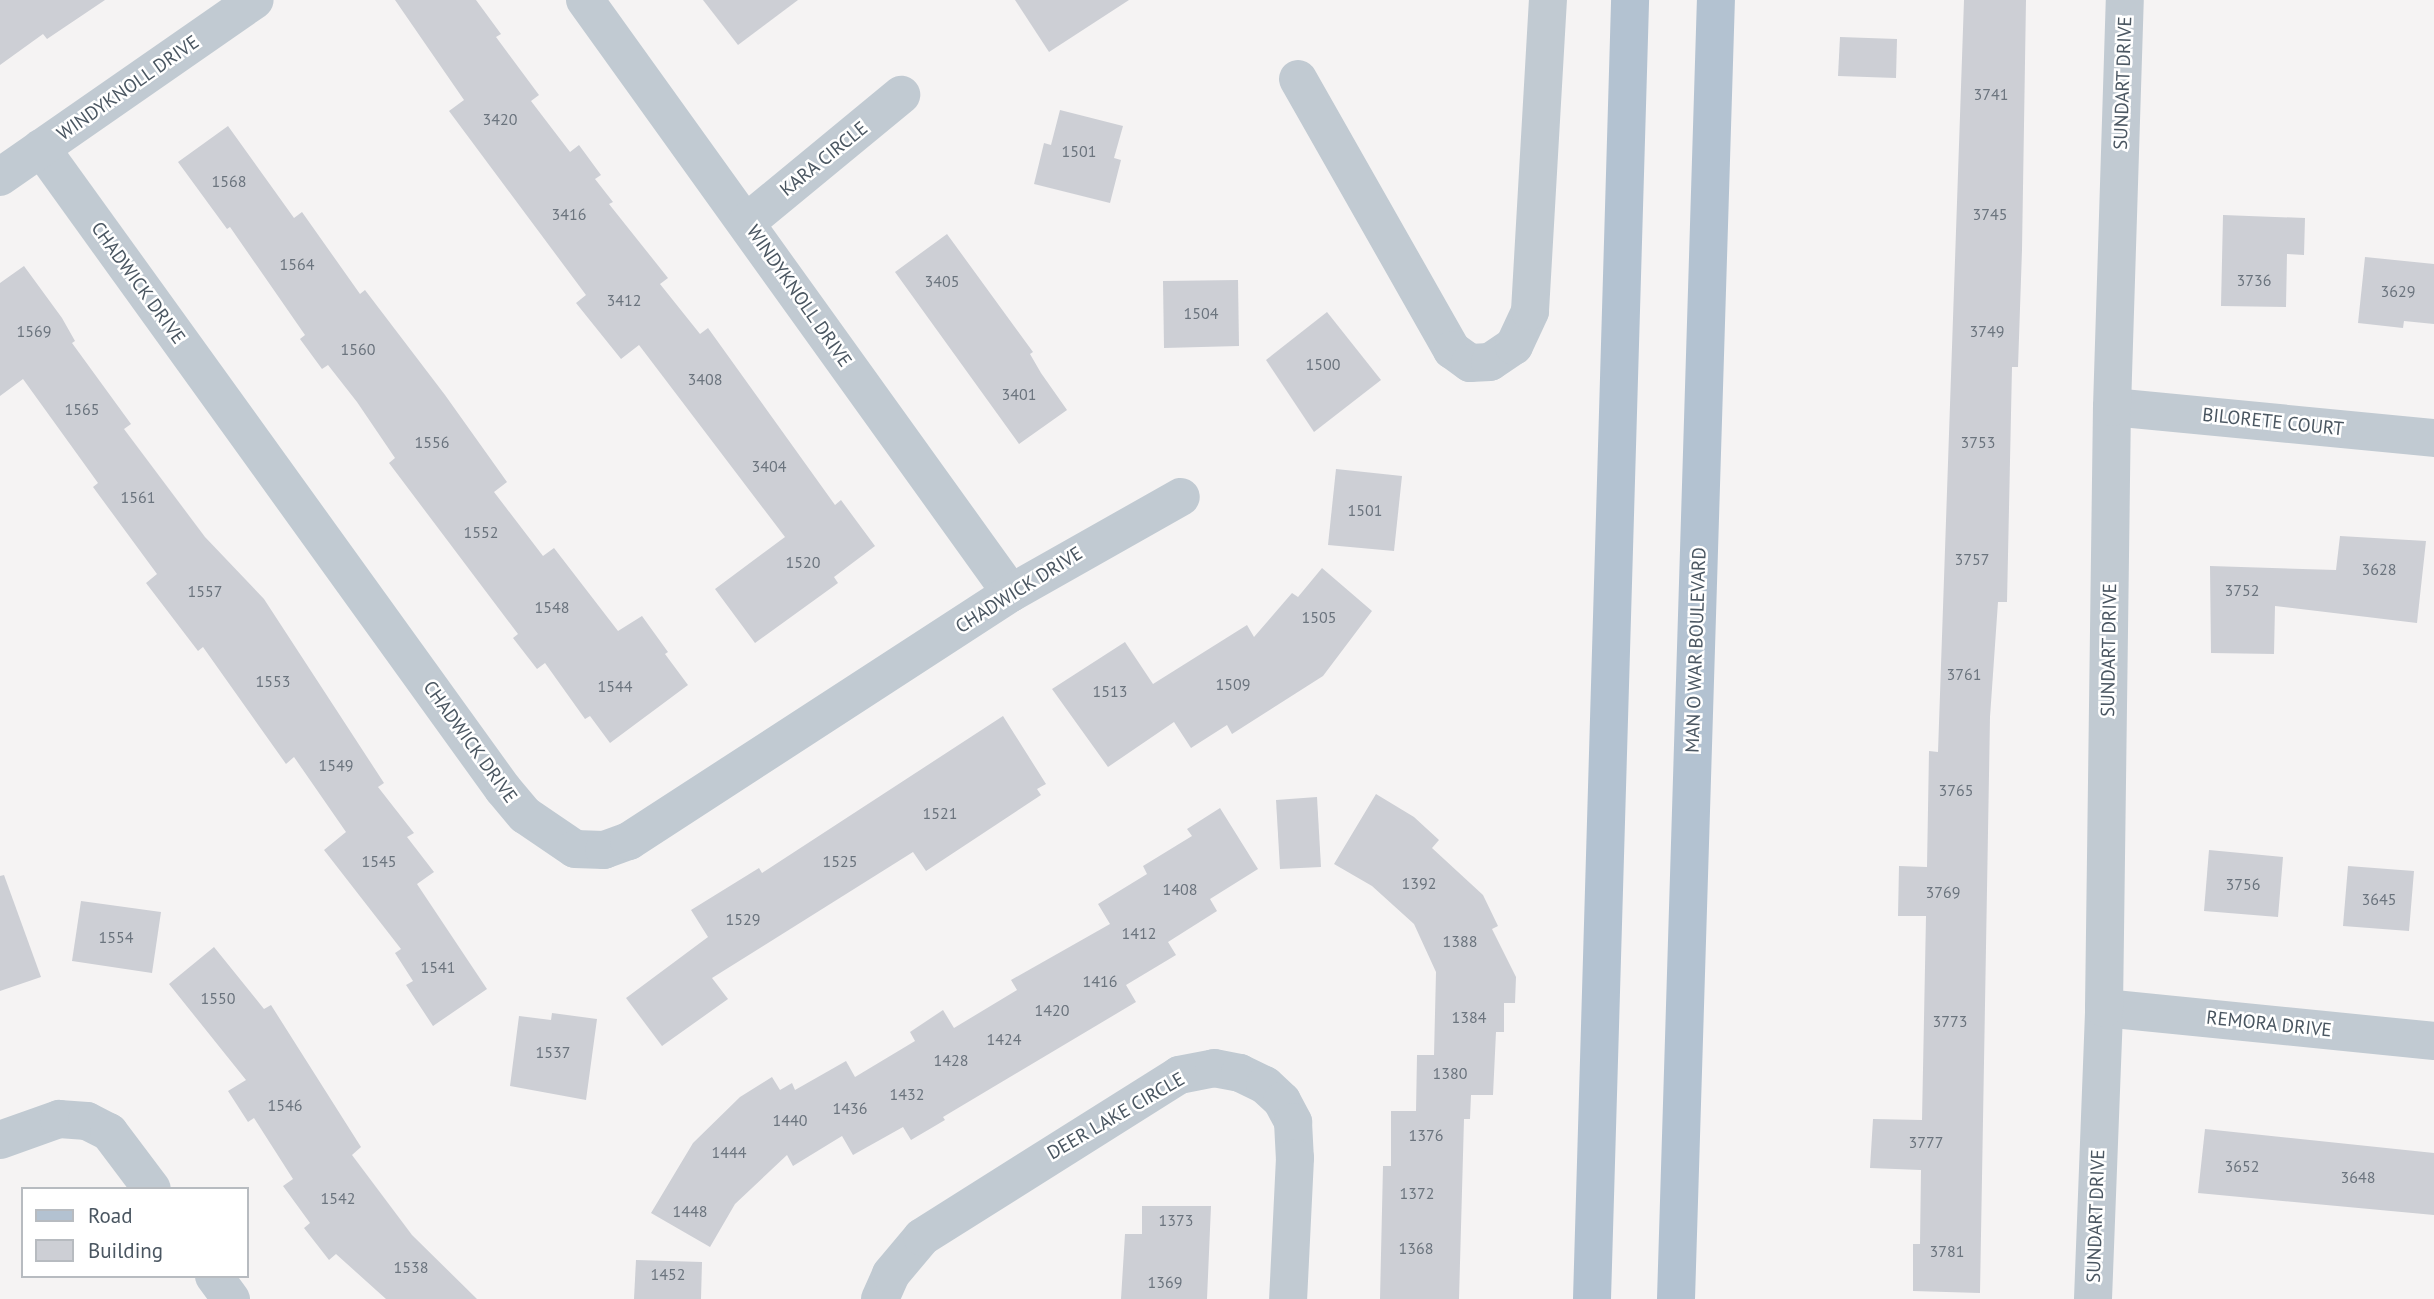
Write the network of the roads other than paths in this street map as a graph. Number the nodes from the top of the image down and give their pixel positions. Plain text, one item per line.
1 (256, 0) edge
2 (585, 0) edge
3 (1548, 0) edge
4 (1630, 0) edge
5 (1716, 0) edge
6 (2125, 0) edge
7 (1298, 79) dead end
8 (901, 95) dead end
9 (41, 148) junction
10 (0, 177) edge
11 (747, 222) junction
12 (2112, 407) junction
13 (2434, 438) edge
14 (1181, 497) dead end
15 (1011, 593) junction
16 (2104, 1008) junction
17 (2434, 1041) edge
18 (0, 1140) edge
19 (150, 1187) edge
20 (215, 1278) edge
21 (231, 1299) edge
22 (880, 1299) edge
23 (1288, 1299) edge
24 (1592, 1299) edge
25 (1676, 1299) edge
26 (2093, 1299) edge

1 - 9 street, WINDYKNOLL DRIVE
2 - 11 street, WINDYKNOLL DRIVE
3 - 7 street
4 - 24 main road
5 - 25 main road, MAN O WAR BOULEVARD
6 - 12 street, SUNDART DRIVE
8 - 11 street, KARA CIRCLE
9 - 10 street, WINDYKNOLL DRIVE
9 - 15 street, CHADWICK DRIVE
11 - 15 street, WINDYKNOLL DRIVE
12 - 13 street, BILORETE COURT
12 - 16 street, SUNDART DRIVE
14 - 15 street, CHADWICK DRIVE
16 - 17 street, REMORA DRIVE
16 - 26 street, SUNDART DRIVE
18 - 19 street
20 - 21 street
22 - 23 street, DEER LAKE CIRCLE

